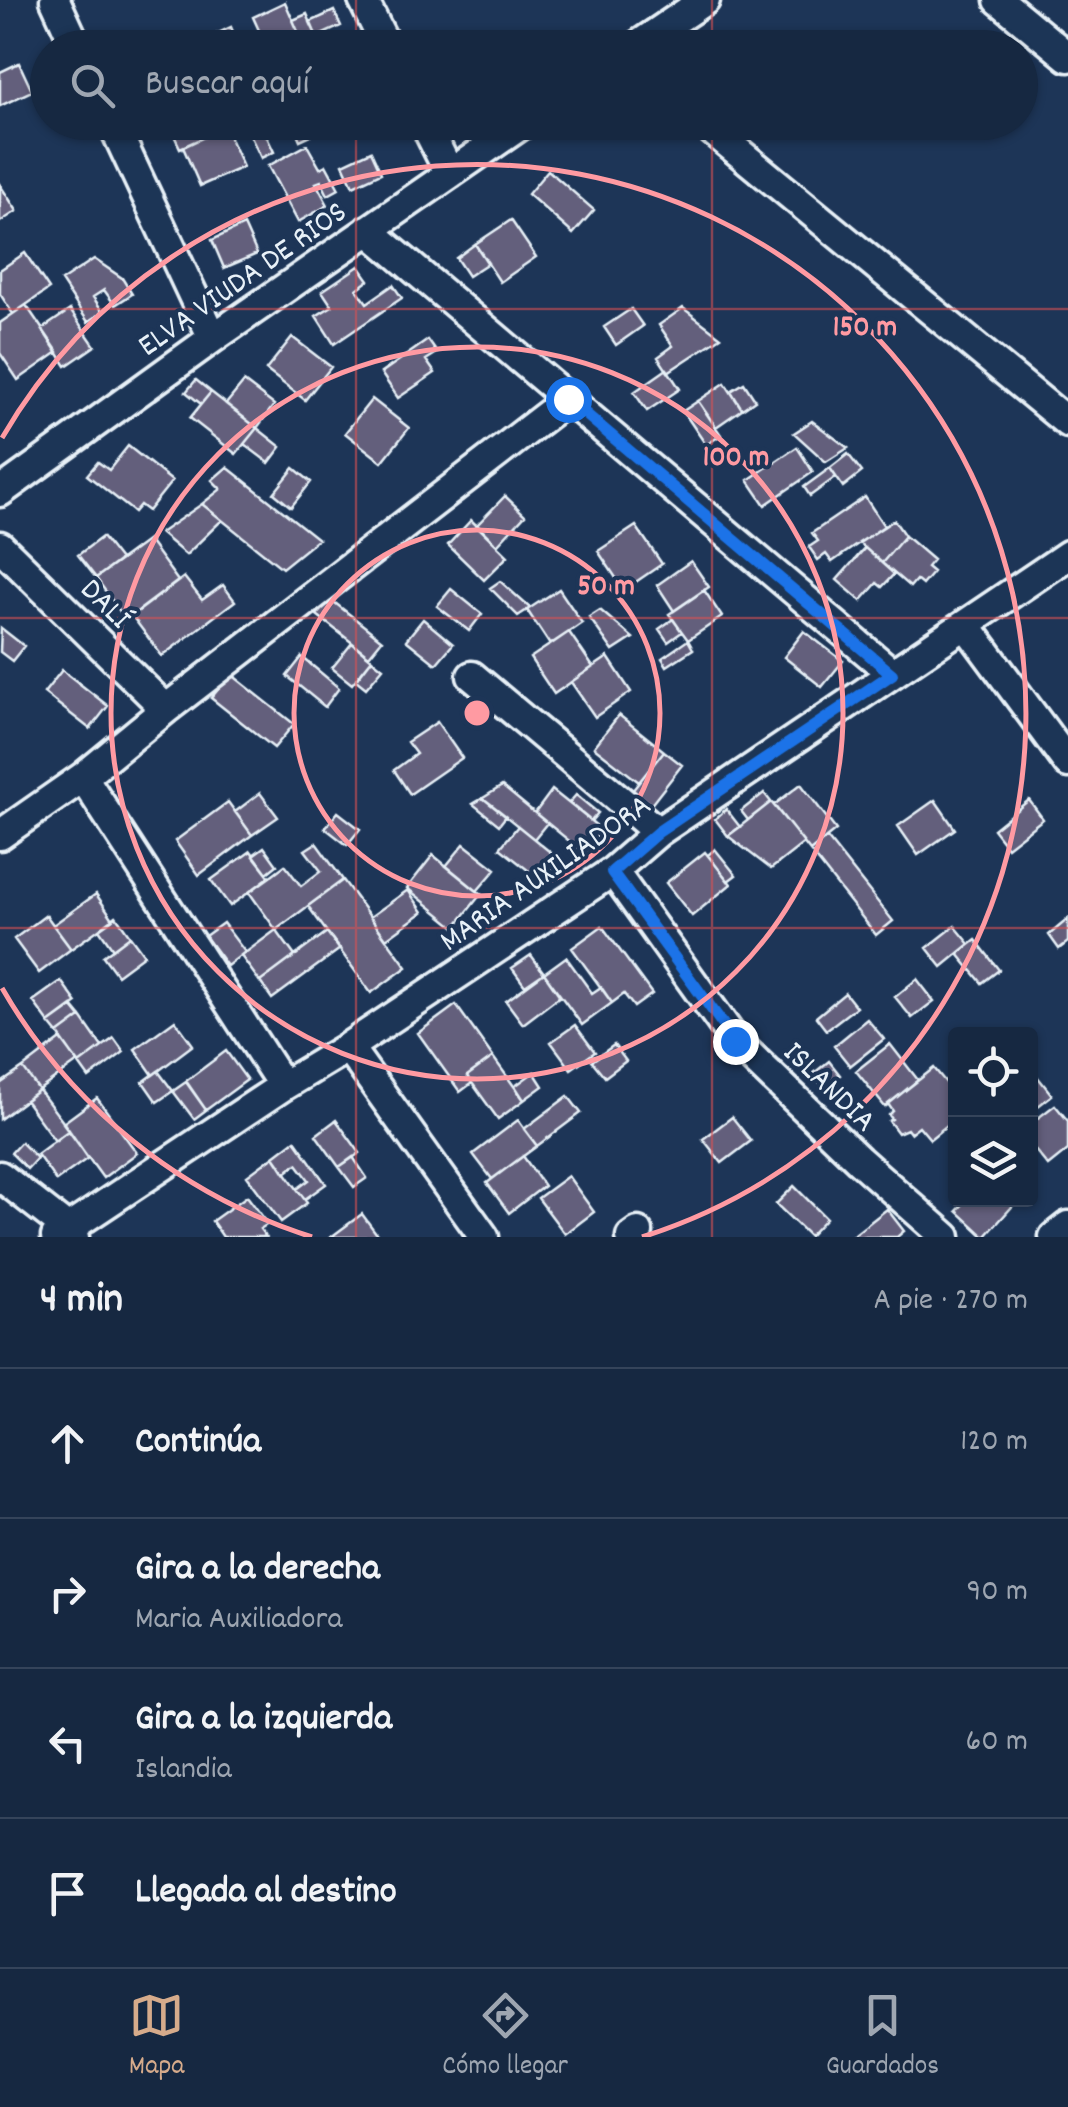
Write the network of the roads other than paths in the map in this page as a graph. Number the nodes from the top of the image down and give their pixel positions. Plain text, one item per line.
1 (55, 0) edge
2 (363, 0) edge
3 (999, 0) edge
4 (689, 4) edge
5 (69, 30) edge
6 (377, 30) edge
7 (656, 30) edge
8 (1035, 30) edge
9 (1038, 32) edge
10 (1068, 57) edge
11 (120, 140) edge
12 (433, 140) edge
13 (498, 140) edge
14 (724, 140) edge
15 (450, 174) junction
16 (368, 230) junction
17 (214, 338) junction
18 (568, 399) junction
19 (1068, 423) edge
20 (0, 492) edge
21 (0, 546) edge
22 (1068, 555) edge
23 (966, 625) junction
24 (892, 674) junction
25 (472, 676) dead end
26 (166, 709) junction
27 (1068, 762) edge
28 (83, 777) junction
29 (658, 832) junction
30 (0, 835) edge
31 (612, 872) junction
32 (348, 1047) junction
33 (283, 1086) junction
34 (0, 1176) edge
35 (1068, 1226) edge
36 (66, 1234) edge
37 (484, 1237) edge
38 (946, 1237) edge
39 (1054, 1237) edge

1 - 5 street
2 - 6 street
3 - 8 street
4 - 7 street
9 - 10 street
11 - 17 street
12 - 15 street
13 - 15 street, ELVA VIUDA DE RIOS
14 - 19 street
15 - 16 street, ELVA VIUDA DE RIOS
16 - 17 street, ELVA VIUDA DE RIOS
16 - 18 street
17 - 20 street, ELVA VIUDA DE RIOS
18 - 24 street
18 - 26 street
21 - 26 street, DALÍ
22 - 23 street, MARIA AUXILIADORA
23 - 24 street, MARIA AUXILIADORA
23 - 27 street
24 - 29 street, MARIA AUXILIADORA
25 - 29 street
26 - 28 street
28 - 30 street
28 - 33 street
29 - 31 street, MARIA AUXILIADORA
31 - 32 street, MARIA AUXILIADORA
31 - 38 street, ISLANDIA
32 - 33 street, MARIA AUXILIADORA
32 - 37 street
33 - 36 street, MARIA AUXILIADORA
34 - 36 street
35 - 39 street

